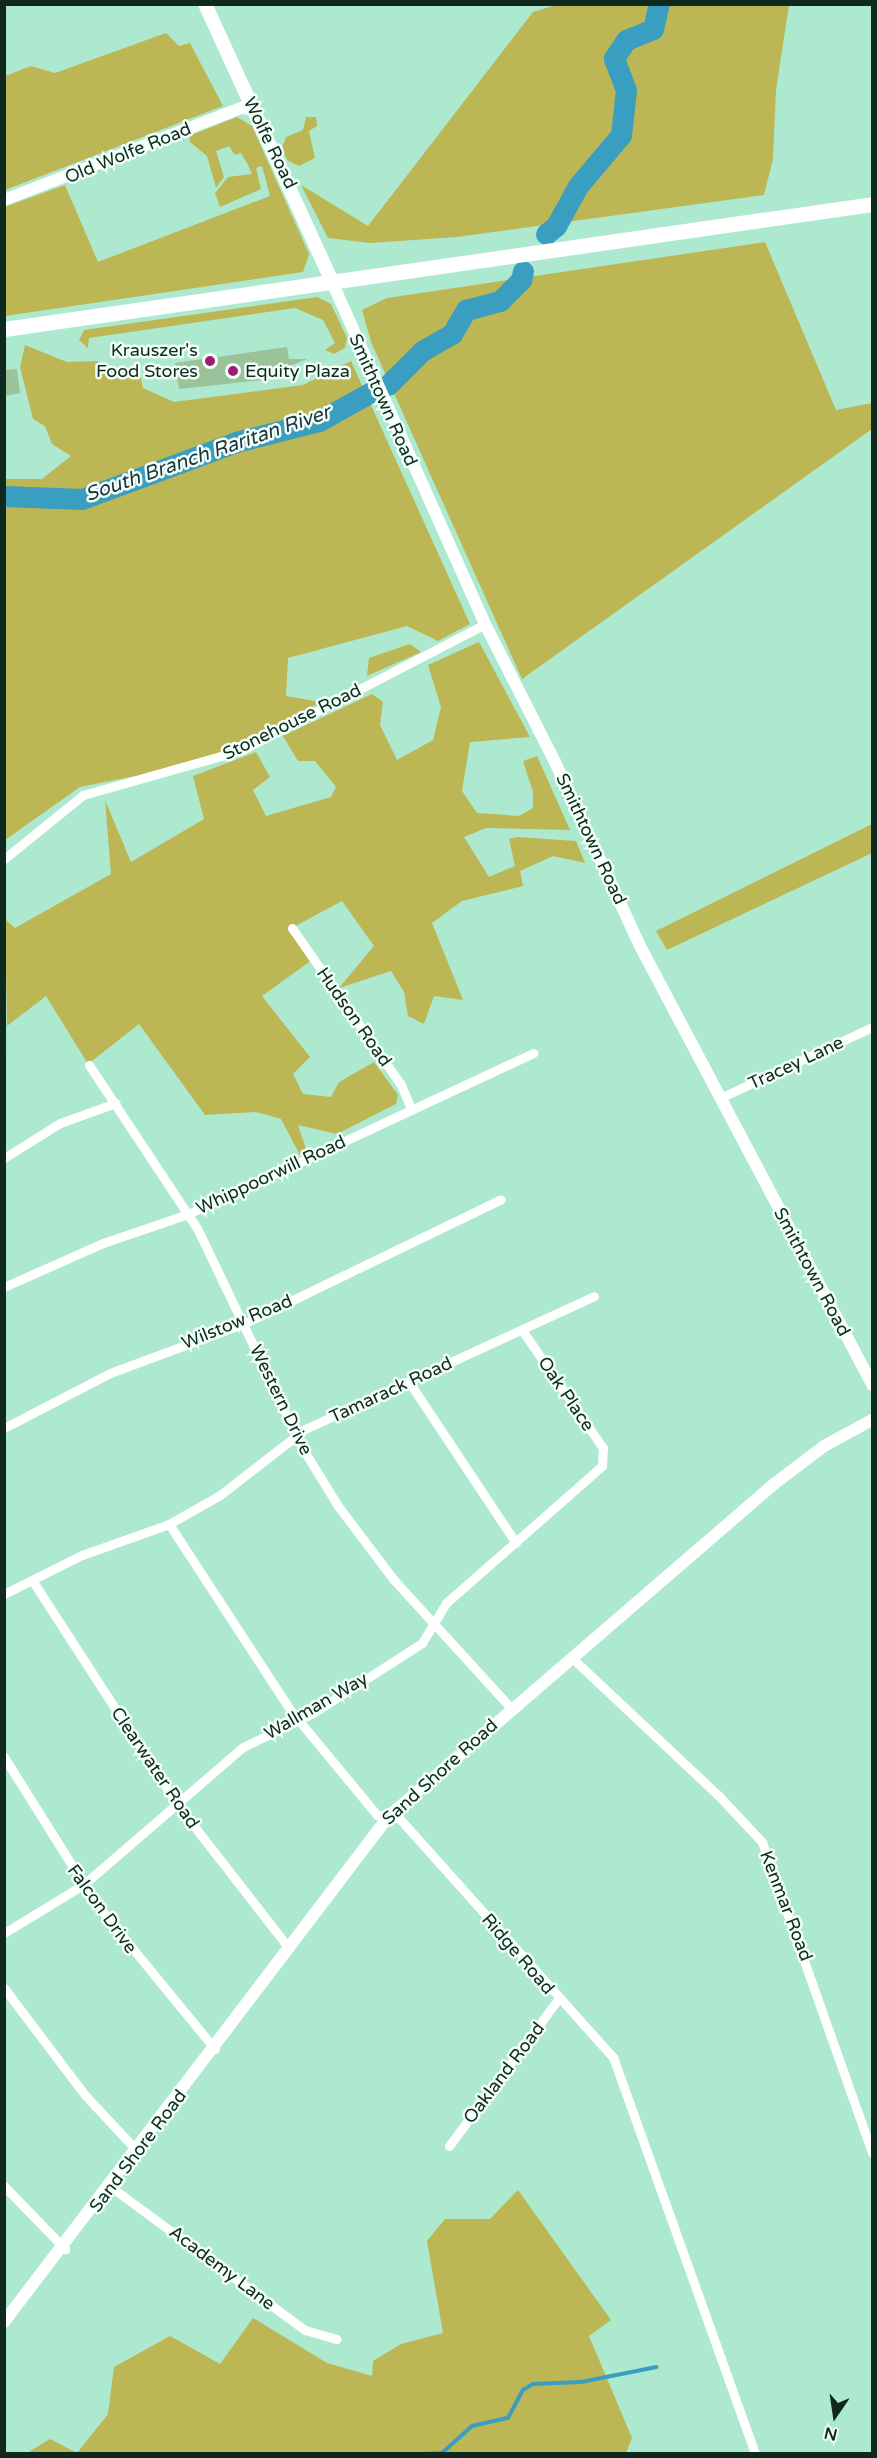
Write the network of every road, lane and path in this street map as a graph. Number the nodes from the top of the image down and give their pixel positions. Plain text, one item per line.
1 (205, 4) edge
2 (251, 104) junction
3 (4, 200) edge
4 (873, 204) edge
5 (332, 282) junction
6 (4, 329) edge
7 (485, 624) junction
8 (4, 859) edge
9 (292, 928) dead end
10 (873, 1027) edge
11 (533, 1053) dead end
12 (89, 1065) dead end
13 (720, 1098) junction
14 (116, 1103) junction
15 (411, 1109) junction
16 (4, 1158) edge
17 (501, 1200) dead end
18 (188, 1214) junction
19 (4, 1287) edge
20 (594, 1296) dead end
21 (245, 1323) junction
22 (522, 1330) junction
23 (409, 1382) junction
24 (873, 1385) edge
25 (873, 1420) edge
26 (4, 1428) edge
27 (296, 1435) junction
28 (606, 1458) joint
29 (169, 1524) junction
30 (516, 1543) junction
31 (32, 1580) junction
32 (4, 1594) edge
33 (434, 1626) junction
34 (572, 1658) junction
35 (511, 1708) junction
36 (299, 1719) junction
37 (4, 1757) edge
38 (176, 1803) junction
39 (388, 1816) junction
40 (83, 1885) junction
41 (4, 1933) edge
42 (289, 1948) junction
43 (4, 1988) edge
44 (558, 1999) junction
45 (214, 2049) junction
46 (449, 2146) dead end
47 (137, 2151) junction
48 (873, 2153) edge
49 (4, 2186) edge
50 (111, 2187) junction
51 (64, 2249) junction
52 (4, 2322) edge
53 (337, 2339) dead end
54 (755, 2454) edge

1 - 2 main road, Wolfe Road
2 - 3 street, Old Wolfe Road
2 - 5 main road, Wolfe Road
4 - 5 main road
5 - 6 main road
5 - 7 street, Smithtown Road
7 - 8 street, Stonehouse Road
7 - 13 street, Smithtown Road
9 - 15 street, Hudson Road
10 - 13 street, Tracey Lane
11 - 15 street, Whippoorwill Road
12 - 14 street, Western Drive
13 - 24 street, Smithtown Road
14 - 16 street
14 - 18 street, Western Drive
15 - 18 street, Whippoorwill Road
17 - 21 street, Wilstow Road
18 - 19 street, Whippoorwill Road
18 - 21 street, Western Drive
20 - 22 street, Tamarack Road
21 - 26 street, Wilstow Road
21 - 27 street, Western Drive
22 - 23 street, Tamarack Road
22 - 28 street, Oak Place
23 - 27 street, Tamarack Road
23 - 30 street
25 - 34 street, Sand Shore Road
27 - 29 street, Tamarack Road
27 - 33 street, Western Drive
28 - 30 street, Wallman Way
29 - 31 street, Tamarack Road
29 - 36 street, Ridge Road
30 - 33 street, Wallman Way
31 - 32 street, Tamarack Road
31 - 38 street, Clearwater Road
33 - 35 street, Western Drive
33 - 36 street, Wallman Way
34 - 35 street, Sand Shore Road
34 - 48 street, Kenmar Road
35 - 39 street, Sand Shore Road
36 - 38 street, Wallman Way
36 - 39 street, Ridge Road
37 - 40 street, Falcon Drive
38 - 40 street, Wallman Way
38 - 42 street, Clearwater Road
39 - 42 street, Sand Shore Road
39 - 44 street, Ridge Road
40 - 41 street, Wallman Way
40 - 45 street, Falcon Drive
42 - 45 street, Sand Shore Road
43 - 47 street
44 - 46 street, Oakland Road
44 - 54 street, Ridge Road
45 - 47 street, Sand Shore Road
47 - 50 street, Sand Shore Road
49 - 51 street
50 - 51 street, Sand Shore Road
50 - 53 street, Academy Lane
51 - 52 street, Sand Shore Road

